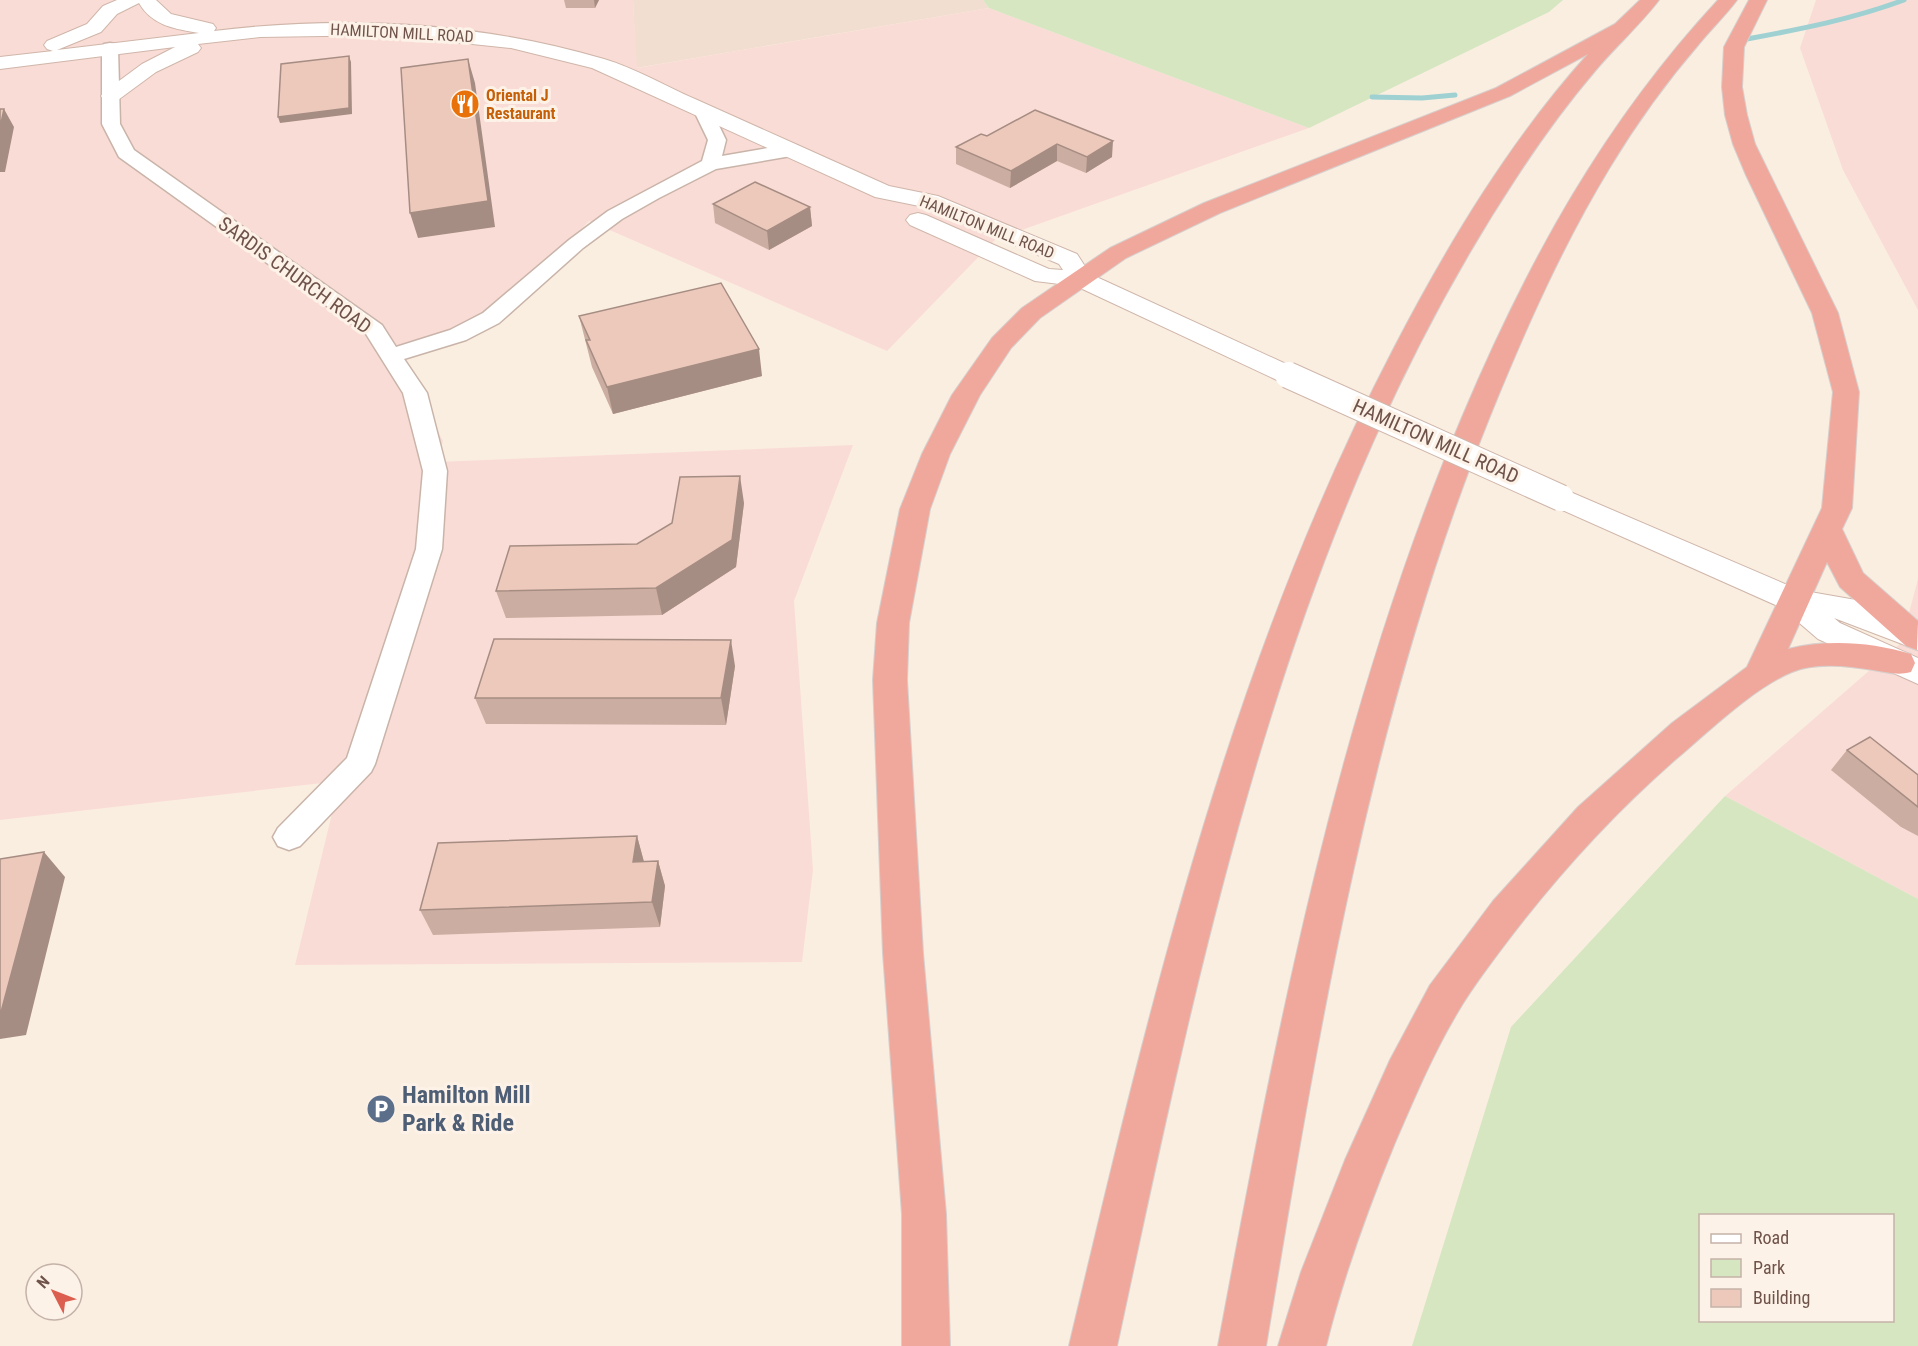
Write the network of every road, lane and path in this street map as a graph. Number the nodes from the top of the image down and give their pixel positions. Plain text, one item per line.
1 (132, 0) edge
2 (147, 0) edge
3 (1650, 0) edge
4 (1728, 0) edge
5 (1758, 0) edge
6 (1620, 29) junction
7 (260, 31) junction
8 (234, 33) junction
9 (111, 48) junction
10 (7, 63) edge
11 (111, 96) junction
12 (703, 111) junction
13 (791, 150) junction
14 (711, 164) junction
15 (1081, 279) junction
16 (392, 356) junction
17 (1827, 529) junction
18 (1793, 600) junction
19 (1913, 653) edge
20 (1760, 674) junction
21 (289, 837) dead end
22 (926, 1346) edge
23 (1093, 1346) edge
24 (1242, 1346) edge
25 (1302, 1346) edge

1 - 9 main road, SARDIS CHURCH ROAD
1 - 10 main road
2 - 8 main road
3 - 6 highway
4 - 24 highway
5 - 17 highway
6 - 15 highway
6 - 23 highway
7 - 8 main road, HAMILTON MILL ROAD
7 - 11 main road
7 - 12 main road, HAMILTON MILL ROAD
8 - 9 main road, HAMILTON MILL ROAD
9 - 10 main road, HAMILTON MILL ROAD
9 - 11 street, SARDIS CHURCH ROAD
11 - 16 street, SARDIS CHURCH ROAD
12 - 13 main road, HAMILTON MILL ROAD
12 - 14 street
13 - 14 street
13 - 15 main road, HAMILTON MILL ROAD
14 - 16 street
15 - 18 main road, HAMILTON MILL ROAD, bridge
15 - 22 highway
16 - 21 street, SARDIS CHURCH ROAD
17 - 18 highway
17 - 19 highway
18 - 19 main road, HAMILTON MILL ROAD
18 - 20 highway
19 - 20 highway
20 - 25 highway

